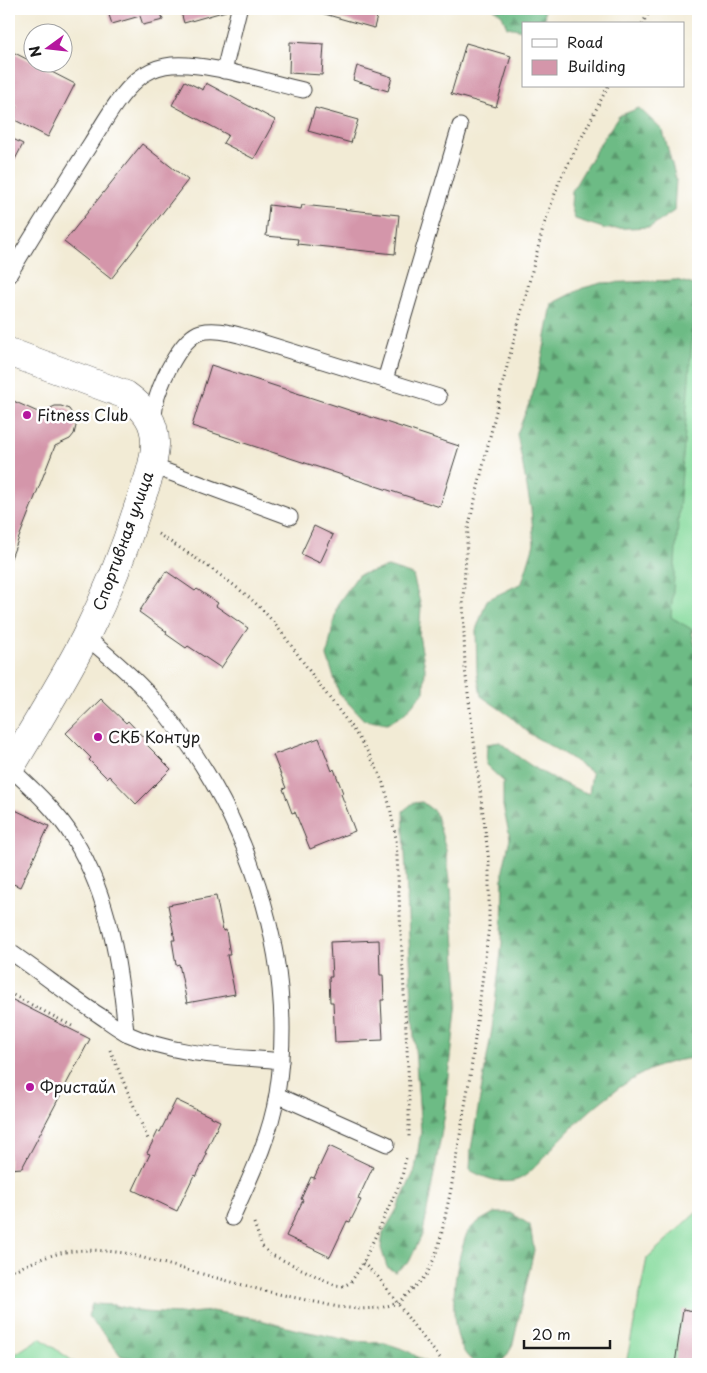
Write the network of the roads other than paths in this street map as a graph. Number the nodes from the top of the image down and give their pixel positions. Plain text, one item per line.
1 (239, 9) edge
2 (224, 71) junction
3 (303, 90) dead end
4 (460, 126) dead end
5 (9, 275) edge
6 (9, 352) edge
7 (385, 380) junction
8 (161, 384) junction
9 (126, 395) junction
10 (439, 397) dead end
11 (153, 428) junction
12 (152, 466) junction
13 (290, 517) dead end
14 (86, 637) junction
15 (10, 764) edge
16 (9, 951) edge
17 (126, 1033) junction
18 (281, 1061) junction
19 (277, 1095) junction
20 (387, 1144) dead end
21 (232, 1218) dead end

1 - 2 lane
2 - 3 lane
2 - 5 lane
4 - 7 lane
6 - 9 street, Спортивная улица
7 - 8 lane
7 - 10 lane
8 - 9 lane
8 - 11 lane
9 - 11 street, Спортивная улица
11 - 12 street, Спортивная улица
12 - 13 lane
12 - 14 street, Спортивная улица
14 - 15 street, Спортивная улица
14 - 18 lane
15 - 17 lane
16 - 17 lane
17 - 18 lane
18 - 19 lane
19 - 20 lane
19 - 21 lane

